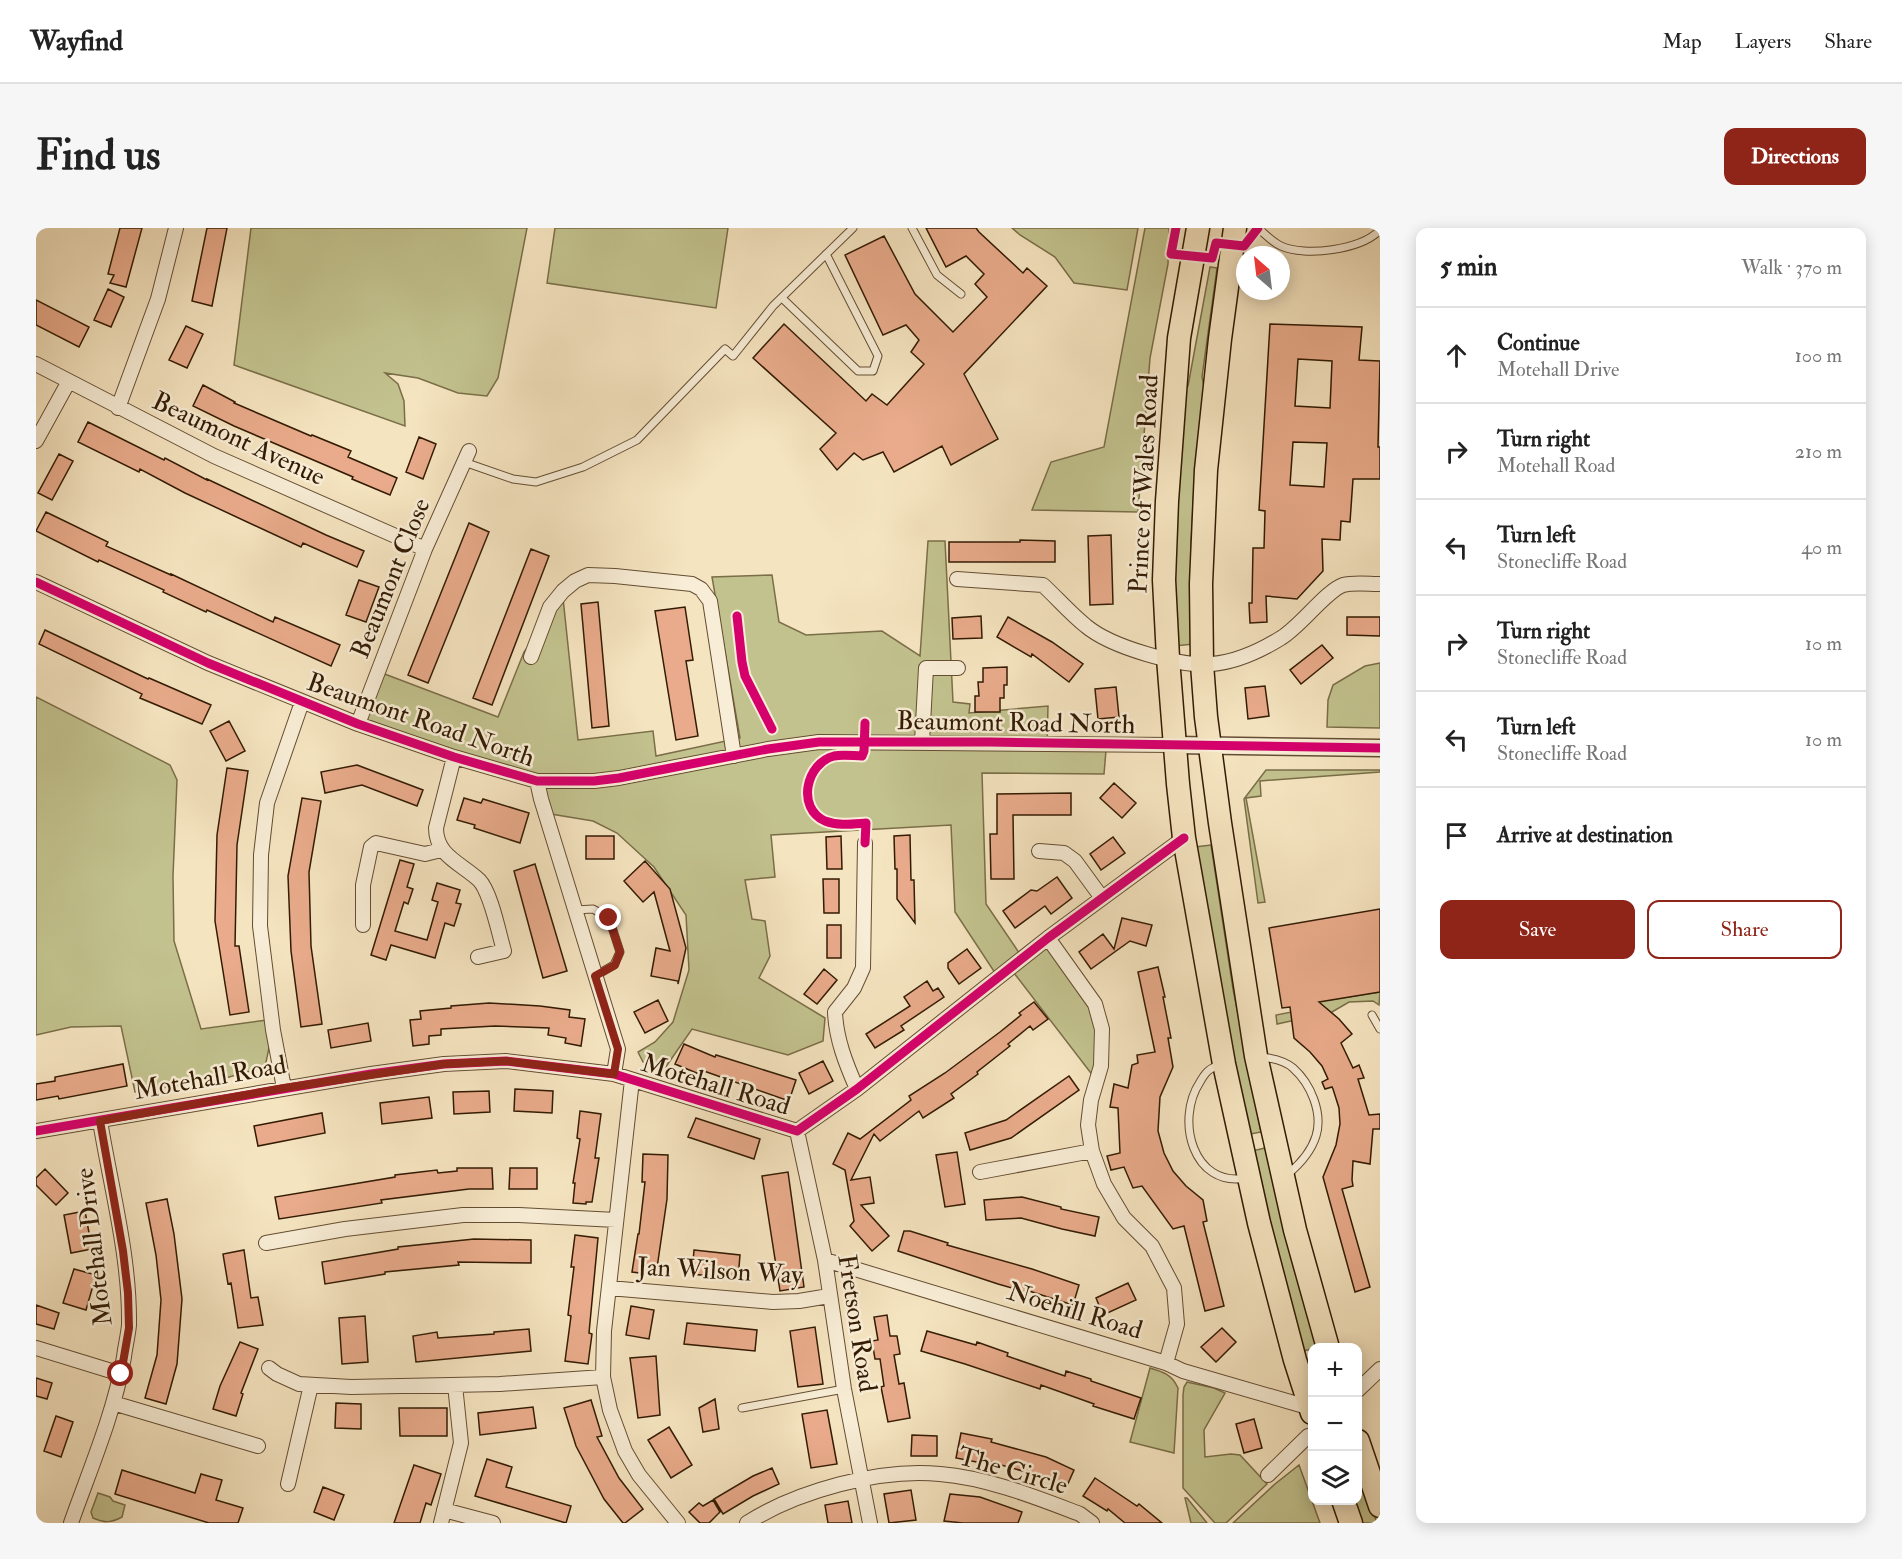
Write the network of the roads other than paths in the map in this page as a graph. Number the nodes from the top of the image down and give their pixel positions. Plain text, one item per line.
1 (176, 228) edge
2 (854, 228) edge
3 (912, 228) edge
4 (1198, 228) edge
5 (1234, 228) edge
6 (1258, 228) edge
7 (1380, 230) edge
8 (1369, 239) junction
9 (1380, 242) edge
10 (826, 254) junction
11 (961, 294) dead end
12 (782, 298) junction
13 (36, 364) edge
14 (69, 381) junction
15 (118, 408) junction
16 (36, 441) edge
17 (467, 457) joint
18 (425, 549) junction
19 (957, 579) dead end
20 (36, 582) edge
21 (1380, 584) edge
22 (531, 657) dead end
23 (1168, 658) junction
24 (1202, 664) junction
25 (958, 668) dead end
26 (302, 702) junction
27 (358, 724) junction
28 (922, 742) junction
29 (1175, 745) junction
30 (1208, 745) junction
31 (1380, 748) edge
32 (734, 756) junction
33 (454, 757) junction
34 (537, 781) junction
35 (1184, 838) junction
36 (865, 843) dead end
37 (441, 850) junction
38 (1039, 851) dead end
39 (1102, 898) junction
40 (575, 910) junction
41 (363, 925) dead end
42 (1048, 938) junction
43 (478, 957) dead end
44 (595, 976) junction
45 (1372, 1015) dead end
46 (1380, 1029) edge
47 (1256, 1056) junction
48 (1224, 1064) junction
49 (614, 1074) junction
50 (632, 1080) junction
51 (284, 1088) junction
52 (857, 1089) junction
53 (100, 1121) junction
54 (36, 1131) edge
55 (797, 1131) junction
56 (1092, 1151) junction
57 (980, 1172) dead end
58 (1248, 1178) junction
59 (1282, 1179) junction
60 (616, 1220) junction
61 (266, 1243) dead end
62 (825, 1260) junction
63 (609, 1288) junction
64 (829, 1296) junction
65 (1327, 1343) edge
66 (36, 1347) edge
67 (1166, 1363) junction
68 (269, 1368) dead end
69 (1380, 1370) edge
70 (121, 1374) junction
71 (603, 1377) junction
72 (311, 1385) junction
73 (455, 1385) junction
74 (1362, 1386) edge
75 (844, 1389) junction
76 (1308, 1399) edge
77 (113, 1403) junction
78 (742, 1408) dead end
79 (1308, 1410) edge
80 (1308, 1436) edge
81 (258, 1446) dead end
82 (1361, 1451) edge
83 (1268, 1475) dead end
84 (862, 1479) junction
85 (288, 1484) dead end
86 (1344, 1505) edge
87 (1380, 1506) edge
88 (443, 1516) edge
89 (71, 1523) edge
90 (493, 1523) edge
91 (678, 1523) edge
92 (747, 1523) edge
93 (870, 1523) edge
94 (1092, 1523) edge
95 (1351, 1523) edge

1 - 15 street
2 - 10 lane
3 - 11 lane
4 - 23 highway, Prince of Wales Road
5 - 24 highway
6 - 8 lane
7 - 8 lane
8 - 9 lane
10 - 12 lane
10 - 12 lane
12 - 17 lane
13 - 14 street, Beaumont Avenue
14 - 15 street, Beaumont Avenue
14 - 16 street
15 - 18 street, Beaumont Avenue
17 - 18 street, Beaumont Close
18 - 27 street, Beaumont Close
19 - 23 street
20 - 26 street, Beaumont Road North
21 - 24 street
22 - 32 street
23 - 24 street
23 - 29 highway, Prince of Wales Road
24 - 30 highway
25 - 28 street
26 - 27 street, Beaumont Road North
26 - 51 street
27 - 33 street, Beaumont Road North
28 - 29 street, Beaumont Road North
28 - 32 street, Beaumont Road North
29 - 30 street
29 - 35 highway, Prince of Wales Road
30 - 31 street
30 - 47 highway
32 - 34 street, Beaumont Road North
33 - 34 street, Beaumont Road North
33 - 37 street
34 - 40 street
35 - 39 street, Motehall Road
35 - 48 highway, Prince of Wales Road
36 - 52 street
37 - 41 street
37 - 43 street
38 - 39 street
39 - 42 street, Motehall Road
40 - 44 street
40 - 44 lane
42 - 52 street, Motehall Road
42 - 56 street
44 - 49 street
45 - 46 lane
47 - 59 highway
47 - 59 lane
48 - 58 highway, Prince of Wales Road
48 - 58 lane
49 - 50 street, Motehall Road
49 - 51 street, Motehall Road
50 - 55 street, Motehall Road
50 - 60 street
51 - 53 street, Motehall Road
52 - 55 street, Motehall Road
53 - 54 street, Motehall Road
53 - 70 street, Motehall Drive
55 - 62 street, Fretson Road
56 - 57 street
56 - 67 street
58 - 76 highway, Prince of Wales Road
59 - 65 highway
60 - 61 street
60 - 63 street
62 - 64 street, Fretson Road
62 - 67 street, Noehill Road
63 - 64 street, Jan Wilson Way
63 - 71 street
64 - 75 street, Fretson Road
66 - 70 street
67 - 79 street, Noehill Road
68 - 72 street
69 - 74 street
70 - 77 street, Motehall Drive
71 - 73 street
71 - 91 street
72 - 73 street
72 - 85 street
73 - 88 street
75 - 78 lane
75 - 84 street, Fretson Road
77 - 81 street
77 - 89 street, Motehall Drive
80 - 83 street
82 - 87 highway
84 - 92 street, The Circle
84 - 93 street, Fretson Road
84 - 94 street, The Circle
86 - 95 highway
88 - 90 street

